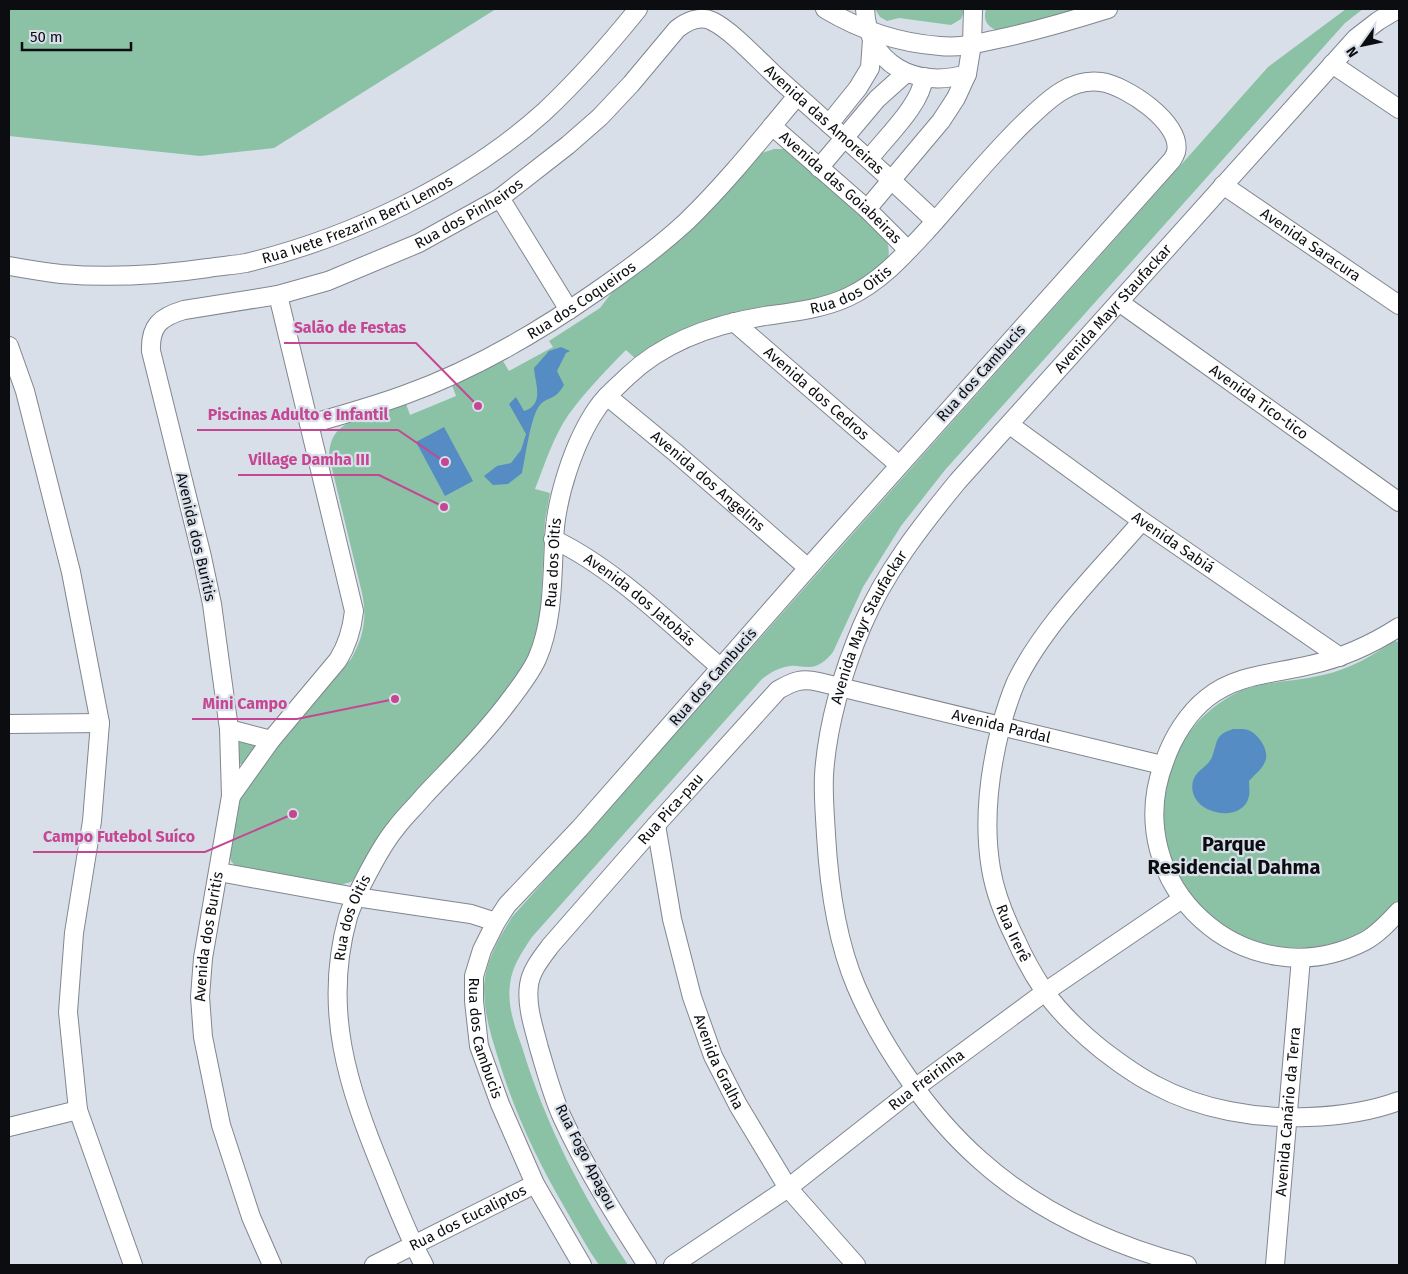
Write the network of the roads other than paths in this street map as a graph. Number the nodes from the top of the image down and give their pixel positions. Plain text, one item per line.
1 (638, 9) edge
2 (825, 9) edge
3 (864, 9) edge
4 (973, 9) edge
5 (1108, 9) edge
6 (1398, 9) edge
7 (711, 20) joint
8 (870, 35) junction
9 (972, 44) junction
10 (1332, 64) junction
11 (906, 73) junction
12 (967, 74) junction
13 (924, 76) junction
14 (1101, 82) joint
15 (797, 96) junction
16 (1399, 109) edge
17 (829, 124) junction
18 (772, 126) junction
19 (845, 138) junction
20 (868, 159) junction
21 (819, 168) junction
22 (893, 180) junction
23 (1223, 185) junction
24 (500, 198) junction
25 (866, 209) junction
26 (935, 221) junction
27 (908, 250) junction
28 (9, 266) edge
29 (278, 295) junction
30 (1119, 302) junction
31 (1399, 305) edge
32 (570, 310) junction
33 (168, 314) joint
34 (734, 322) junction
35 (9, 346) edge
36 (607, 396) junction
37 (310, 424) junction
38 (1010, 425) junction
39 (899, 465) junction
40 (1399, 502) edge
41 (1142, 521) junction
42 (554, 538) junction
43 (808, 568) junction
44 (1399, 626) edge
45 (1340, 658) junction
46 (720, 667) junction
47 (841, 687) junction
48 (100, 723) junction
49 (9, 724) edge
50 (1001, 727) junction
51 (229, 730) junction
52 (271, 740) junction
53 (1162, 765) junction
54 (231, 796) junction
55 (656, 825) junction
56 (219, 872) junction
57 (356, 897) junction
58 (1182, 899) junction
59 (1399, 911) edge
60 (496, 922) junction
61 (1300, 958) junction
62 (529, 984) joint
63 (1045, 992) junction
64 (915, 1088) junction
65 (1399, 1101) edge
66 (78, 1110) junction
67 (1287, 1118) junction
68 (9, 1127) edge
69 (534, 1184) junction
70 (788, 1188) junction
71 (413, 1245) junction
72 (133, 1265) edge
73 (272, 1265) edge
74 (374, 1265) edge
75 (424, 1265) edge
76 (582, 1265) edge
77 (647, 1265) edge
78 (673, 1265) edge
79 (856, 1265) edge
80 (1187, 1265) edge
81 (1275, 1265) edge

1 - 28 street, Rua Ivete Frezarin Berti Lemos
2 - 8 street
3 - 8 street
4 - 9 street
5 - 9 street
6 - 10 street, Avenida Mayr Staufackar
7 - 15 street, Avenida das Amoreiras
7 - 24 street, Rua dos Pinheiros
8 - 9 street
8 - 11 street
8 - 17 street
9 - 12 street
10 - 16 street
10 - 23 street, Avenida Mayr Staufackar
11 - 13 street
11 - 19 street
12 - 13 street
12 - 22 street
13 - 20 street
14 - 26 street, Rua dos Oitis
14 - 39 street, Rua dos Cambucis
15 - 17 street, Avenida das Amoreiras
15 - 18 street, Rua dos Coqueiros
17 - 19 street, Avenida das Amoreiras
18 - 21 street, Avenida das Goiabeiras
18 - 32 street, Rua dos Coqueiros
19 - 20 street, Avenida das Amoreiras
19 - 21 street
20 - 22 street, Avenida das Amoreiras
21 - 25 street, Avenida das Goiabeiras
22 - 25 street
22 - 26 street, Avenida das Amoreiras
23 - 30 street, Avenida Mayr Staufackar
23 - 31 street, Avenida Saracura
24 - 29 street, Rua dos Pinheiros
24 - 32 street
25 - 27 street, Avenida das Goiabeiras
26 - 27 street, Rua dos Oitis
27 - 34 street, Rua dos Oitis
29 - 33 street, Rua dos Pinheiros
29 - 37 street
30 - 38 street, Avenida Mayr Staufackar
30 - 40 street, Avenida Tico-tico
32 - 37 street, Rua dos Coqueiros
33 - 51 street, Avenida dos Buritis
34 - 36 street, Rua dos Oitis
34 - 39 street, Avenida dos Cedros
35 - 48 street
36 - 42 street, Rua dos Oitis
36 - 43 street, Avenida dos Angelins
37 - 52 street
38 - 41 street, Avenida Sabiá
38 - 47 street, Avenida Mayr Staufackar
39 - 43 street, Rua dos Cambucis
41 - 45 street, Avenida Sabiá
41 - 50 street, Rua Irerê
42 - 46 street, Avenida dos Jatobás
42 - 57 street, Rua dos Oitis
43 - 46 street, Rua dos Cambucis
44 - 45 street
45 - 53 street
46 - 60 street, Rua dos Cambucis
47 - 50 street, Avenida Pardal
47 - 55 street, Rua Pica-pau
47 - 64 street, Avenida Mayr Staufackar
48 - 49 street
48 - 66 street
50 - 53 street, Avenida Pardal
50 - 63 street, Rua Irerê
51 - 52 street
51 - 54 street, Avenida dos Buritis
52 - 54 street
53 - 58 street
54 - 56 street, Avenida dos Buritis
55 - 62 street, Rua Pica-pau
55 - 70 street, Avenida Gralha
56 - 57 street
56 - 73 street, Avenida dos Buritis
57 - 60 street
57 - 71 street, Rua dos Oitis
58 - 61 street
58 - 63 street, Rua Freirinha
59 - 61 street
60 - 69 street, Rua dos Cambucis
61 - 67 street, Avenida Canário da Terra
62 - 77 street, Rua Fogo Apagou
63 - 64 street, Rua Freirinha
63 - 67 street, Rua Irerê
64 - 70 street, Rua Freirinha
64 - 80 street, Avenida Mayr Staufackar
65 - 67 street, Rua Irerê
66 - 68 street
66 - 72 street
67 - 81 street, Avenida Canário da Terra
69 - 71 street, Rua dos Eucaliptos
69 - 76 street, Rua dos Cambucis
70 - 78 street, Rua Freirinha
70 - 79 street, Avenida Gralha
71 - 74 street, Rua dos Eucaliptos
71 - 75 street, Rua dos Oitis

